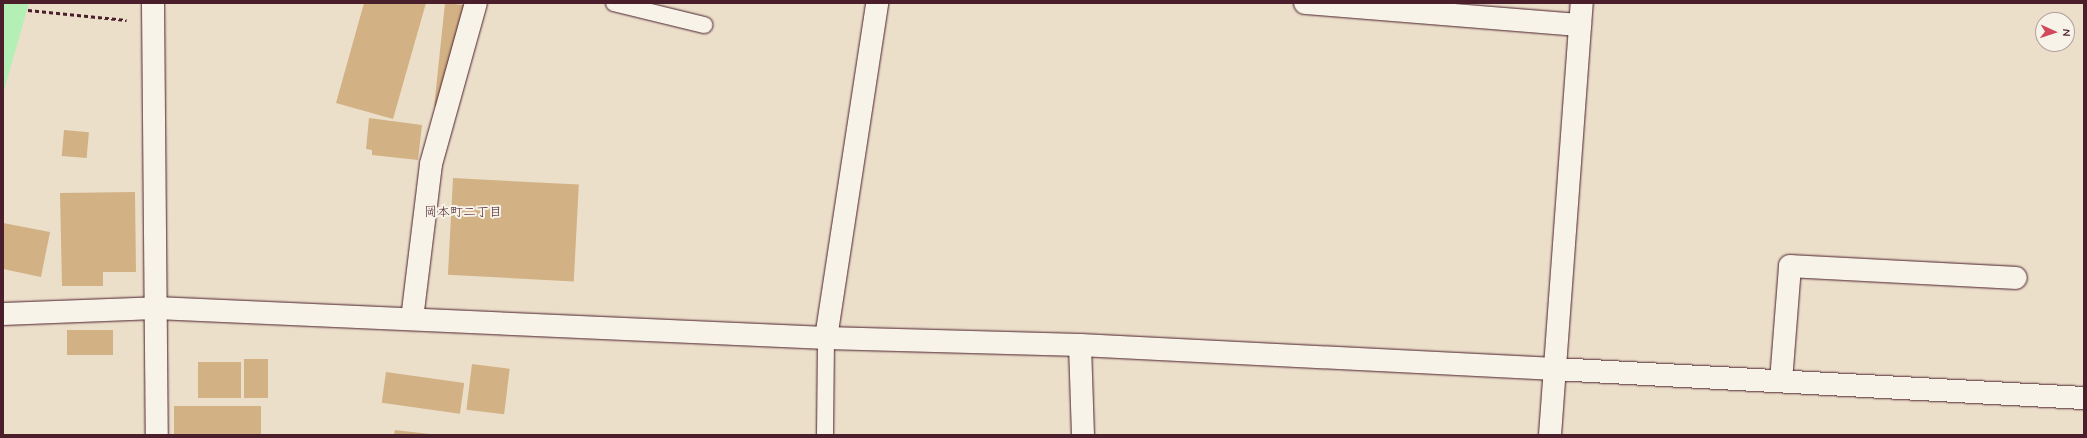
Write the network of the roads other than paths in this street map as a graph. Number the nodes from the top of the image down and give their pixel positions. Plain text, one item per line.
1 (476, 3) edge
2 (614, 3) edge
3 (877, 3) edge
4 (1305, 3) edge
5 (1582, 3) edge
6 (153, 13) edge
7 (704, 25) dead end
8 (1580, 25) junction
9 (2016, 278) dead end
10 (156, 308) junction
11 (3, 314) edge
12 (412, 319) junction
13 (826, 338) junction
14 (1080, 345) junction
15 (1555, 369) junction
16 (1781, 381) junction
17 (2084, 398) edge
18 (157, 435) edge
19 (825, 435) edge
20 (1083, 435) edge
21 (1550, 435) edge

1 - 12 street
2 - 7 lane
3 - 13 street
4 - 8 street
5 - 8 street
6 - 10 street
8 - 15 street
9 - 16 street
10 - 11 street
10 - 12 street
10 - 18 street
12 - 13 street
13 - 14 street
13 - 19 lane
14 - 15 street
14 - 20 street
15 - 16 street
15 - 21 street
16 - 17 street

